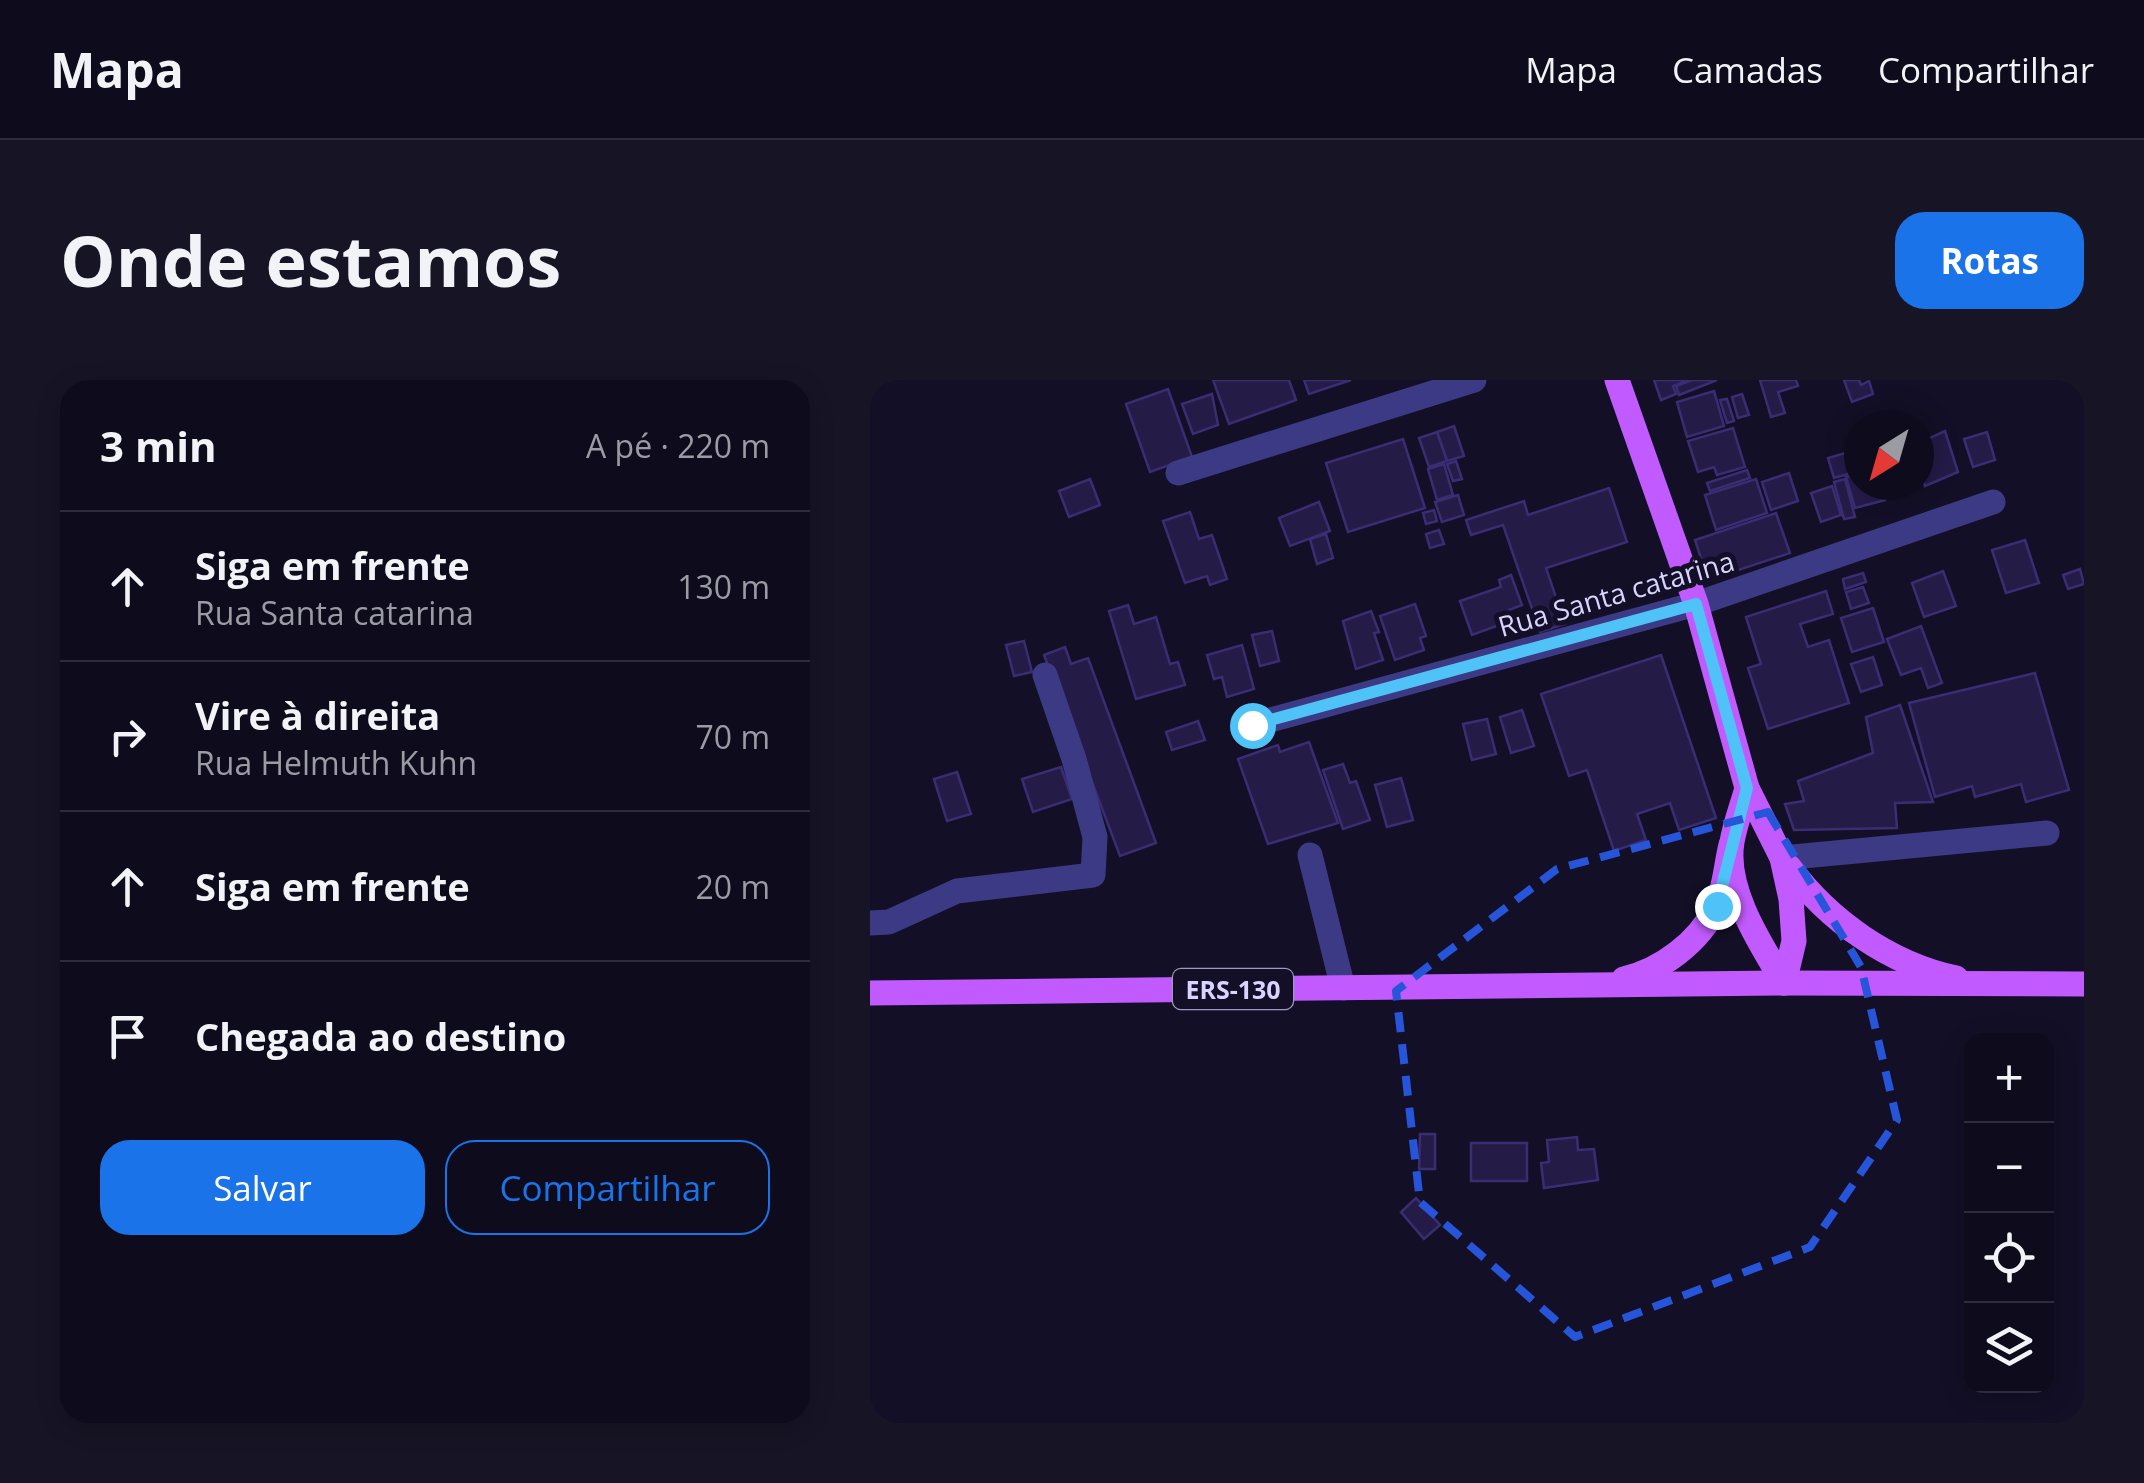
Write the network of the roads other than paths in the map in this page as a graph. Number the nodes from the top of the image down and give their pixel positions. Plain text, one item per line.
1 (1474, 380) edge
2 (1618, 380) edge
3 (1178, 473) dead end
4 (1993, 502) dead end
5 (1696, 604) junction
6 (1045, 675) dead end
7 (1252, 725) dead end
8 (1747, 788) junction
9 (2048, 833) dead end
10 (1731, 845) junction
11 (1310, 855) dead end
12 (1782, 858) junction
13 (870, 923) edge
14 (1784, 983) junction
15 (2084, 984) edge
16 (1596, 986) junction
17 (1996, 986) junction
18 (1342, 988) junction
19 (870, 993) edge

1 - 3 street
2 - 5 main road
4 - 5 street, Rua Santa catarina
5 - 7 street, Rua Santa catarina
5 - 8 main road
6 - 13 street
8 - 10 main road
8 - 12 main road
9 - 12 street
10 - 14 main road
10 - 16 main road
11 - 18 street
12 - 14 main road
12 - 17 main road
14 - 16 main road, ERS-130
14 - 17 main road, ERS-130
15 - 17 main road, ERS-130
16 - 18 main road, ERS-130
18 - 19 main road, ERS-130

